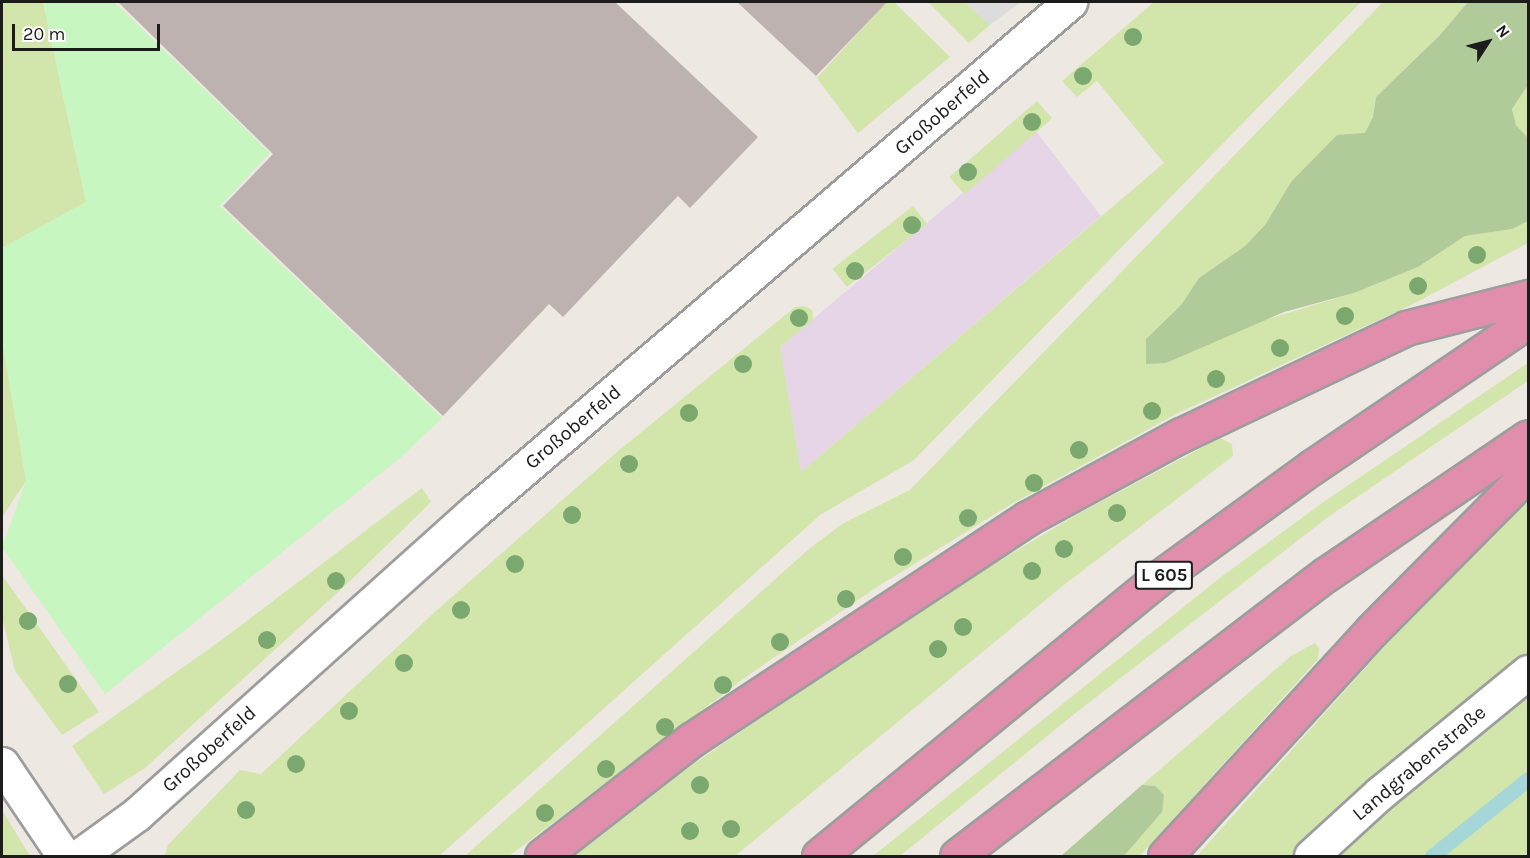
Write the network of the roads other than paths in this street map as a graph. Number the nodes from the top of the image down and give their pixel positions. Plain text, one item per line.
1 (1070, 2) edge
2 (1528, 297) edge
3 (1528, 321) edge
4 (1528, 437) edge
5 (1528, 473) edge
6 (1528, 672) edge
7 (2, 764) edge
8 (64, 856) edge
9 (80, 856) edge
10 (542, 856) edge
11 (819, 856) edge
12 (957, 856) edge
13 (1165, 856) edge
14 (1311, 856) edge

1 - 9 street, Großoberfeld
2 - 10 highway
3 - 11 highway, L 605
4 - 12 highway
5 - 13 highway
6 - 14 street, Landgrabenstraße
7 - 8 street

